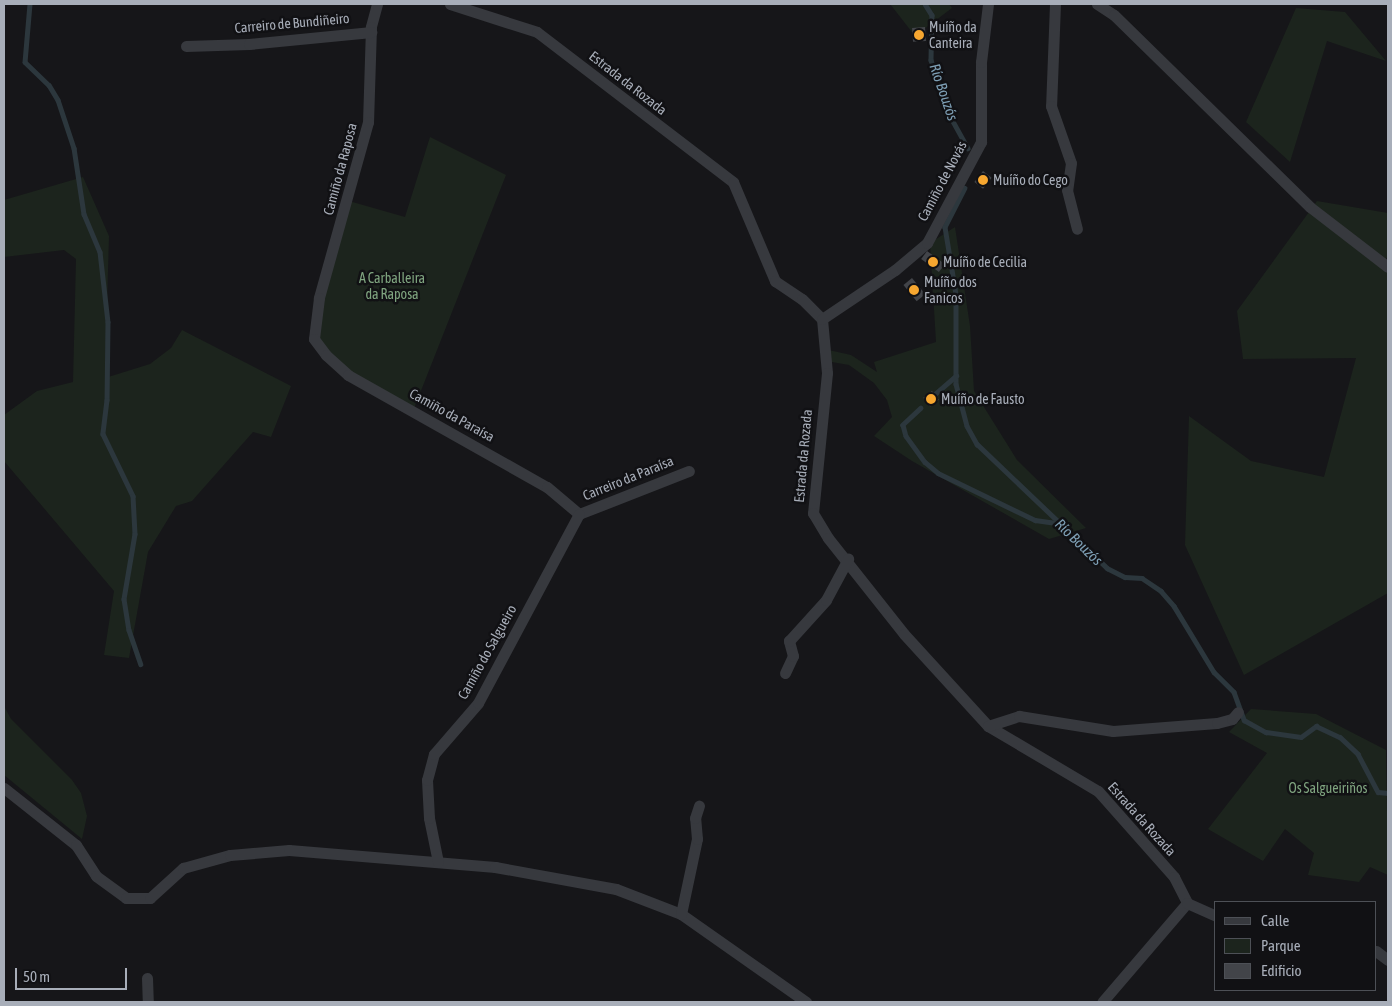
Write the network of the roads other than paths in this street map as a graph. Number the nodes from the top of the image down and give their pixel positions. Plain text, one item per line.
1 (377, 4) edge
2 (450, 4) edge
3 (988, 4) edge
4 (1055, 4) edge
5 (1097, 4) edge
6 (371, 32) junction
7 (186, 46) dead end
8 (1077, 230) dead end
9 (1388, 267) edge
10 (822, 319) junction
11 (314, 339) joint
12 (689, 471) dead end
13 (579, 514) junction
14 (848, 559) junction
15 (785, 673) dead end
16 (1238, 712) dead end
17 (988, 726) junction
18 (4, 788) edge
19 (699, 806) dead end
20 (438, 862) junction
21 (1187, 903) junction
22 (681, 914) junction
23 (1214, 915) edge
24 (1377, 953) edge
25 (1388, 960) edge
26 (147, 978) dead end
27 (148, 1002) edge
28 (806, 1002) edge
29 (1102, 1002) edge

1 - 6 street, Camiño da Raposa
2 - 10 street, Estrada da Rozada
3 - 10 street, Camiño de Novás
4 - 8 street
5 - 9 street
6 - 7 street, Carreiro de Bundiñeiro
6 - 11 street, Camiño da Raposa
10 - 14 street, Estrada da Rozada
11 - 13 street, Camiño da Paraísa
12 - 13 street, Carreiro da Paraísa
13 - 20 street, Camiño do Salgueiro
14 - 15 street
14 - 17 street, Estrada da Rozada
16 - 17 street
17 - 21 street, Estrada da Rozada
18 - 20 street
19 - 22 street
20 - 22 street
21 - 23 street
21 - 29 street
22 - 28 street
24 - 25 street
26 - 27 street

